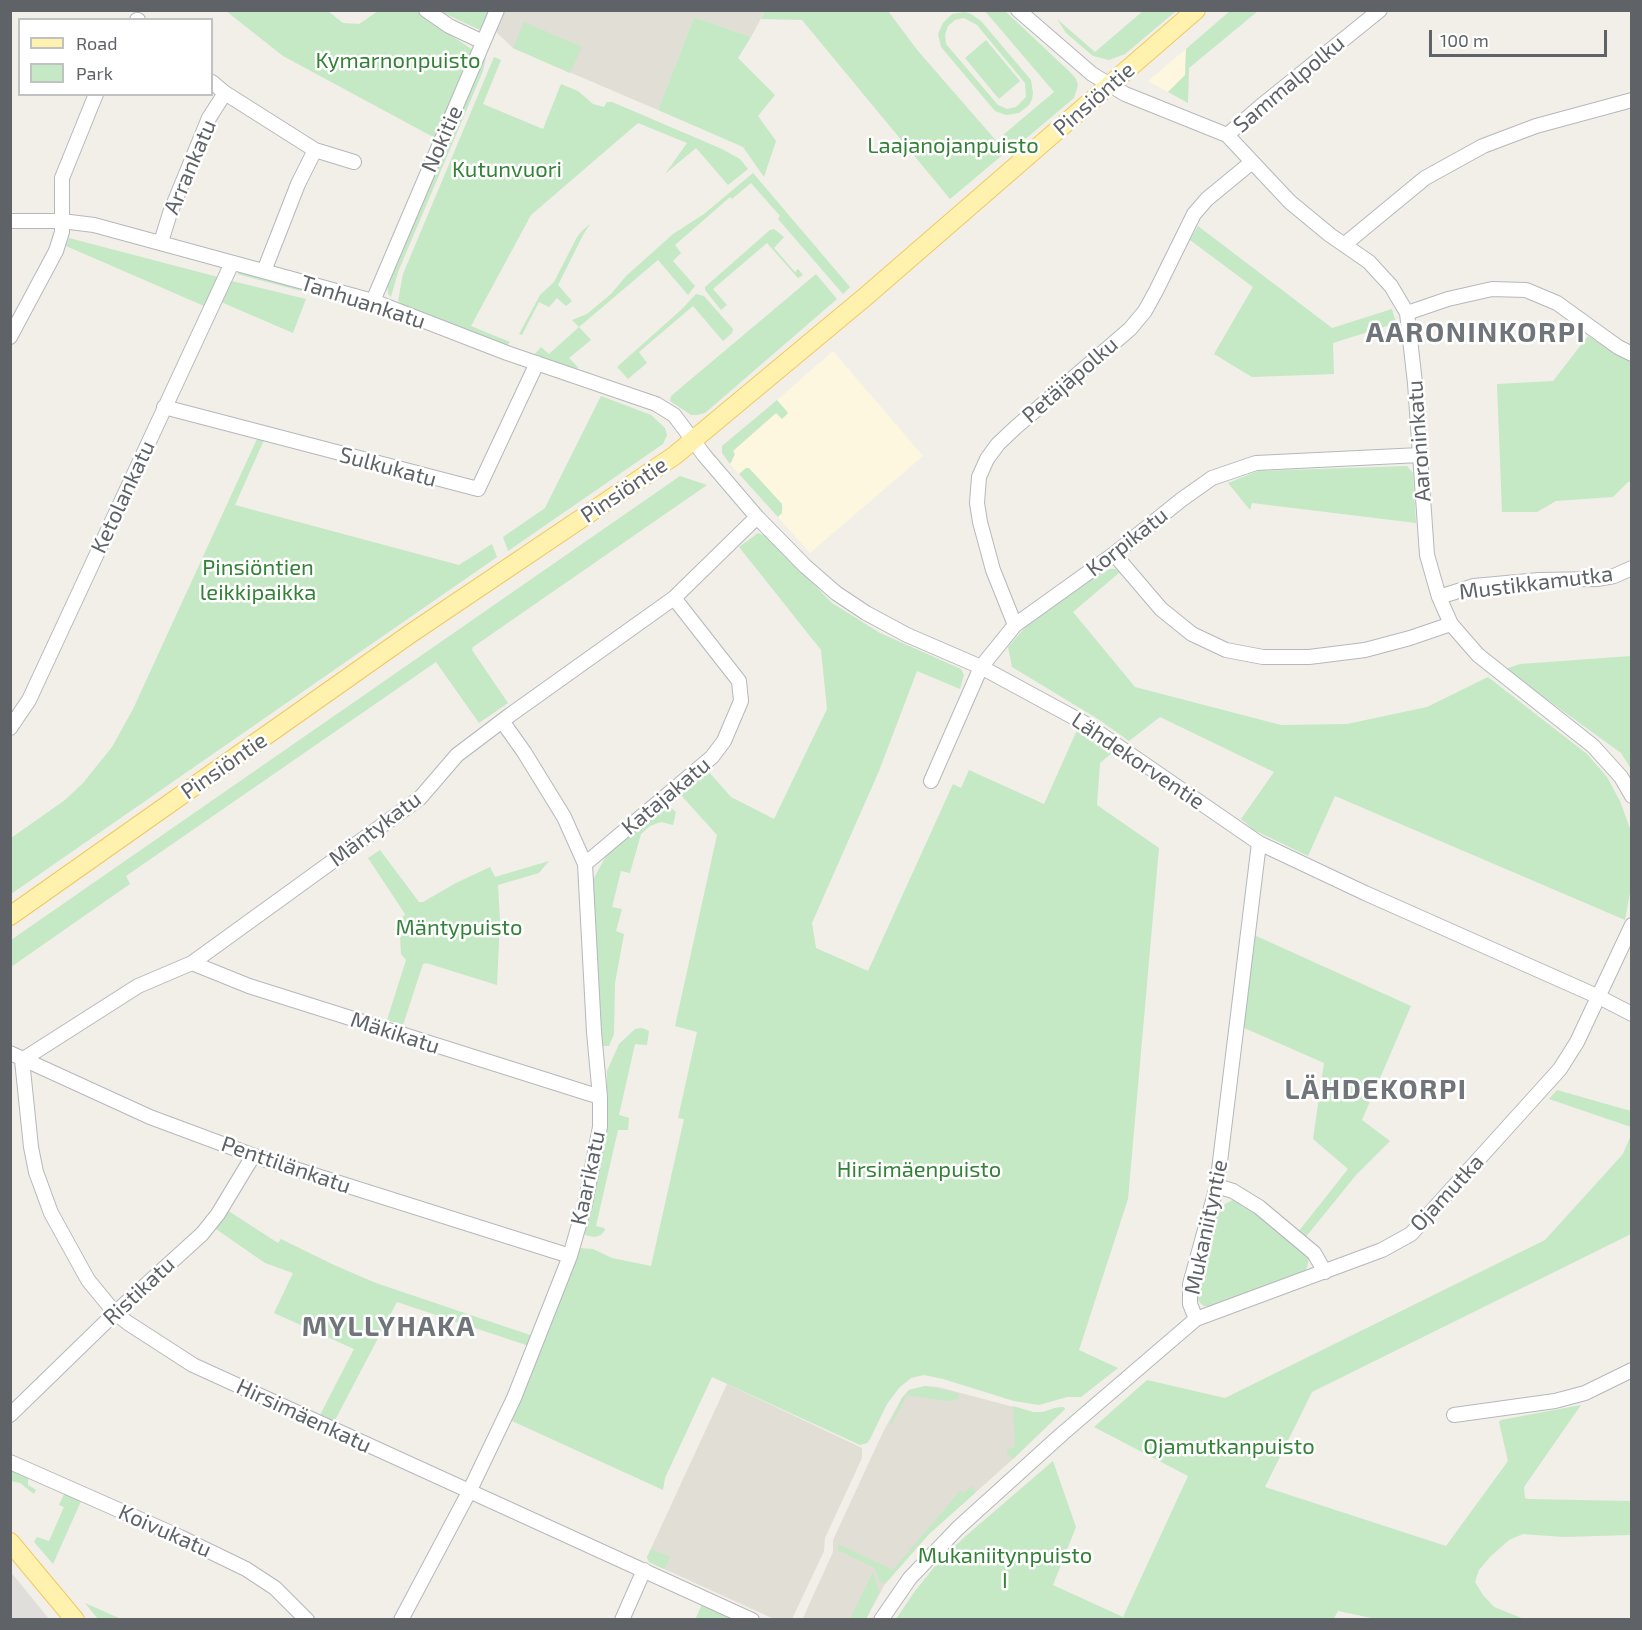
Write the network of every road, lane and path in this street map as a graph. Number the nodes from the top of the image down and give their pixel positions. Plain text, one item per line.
1 (426, 10) edge
2 (497, 10) edge
3 (1018, 10) edge
4 (1196, 10) edge
5 (1380, 10) edge
6 (483, 42) junction
7 (213, 83) edge
8 (1110, 84) junction
9 (225, 93) junction
10 (95, 96) edge
11 (1632, 100) edge
12 (1227, 135) junction
13 (315, 150) junction
14 (354, 162) dead end
15 (1252, 162) junction
16 (62, 220) junction
17 (10, 221) edge
18 (161, 242) junction
19 (1345, 244) junction
20 (232, 263) junction
21 (264, 271) junction
22 (373, 301) junction
23 (1407, 313) junction
24 (10, 337) edge
25 (1632, 354) edge
26 (537, 363) junction
27 (164, 407) junction
28 (693, 441) junction
29 (1420, 455) junction
30 (757, 517) junction
31 (1114, 554) junction
32 (1632, 568) edge
33 (1439, 597) junction
34 (674, 598) junction
35 (1451, 624) junction
36 (1015, 625) junction
37 (981, 667) junction
38 (502, 721) junction
39 (10, 728) edge
40 (931, 781) dead end
41 (1632, 796) edge
42 (1260, 843) junction
43 (585, 864) junction
44 (10, 916) edge
45 (1632, 925) edge
46 (192, 963) junction
47 (1599, 997) junction
48 (1632, 1014) edge
49 (16, 1057) edge
50 (600, 1097) junction
51 (253, 1156) junction
52 (1217, 1186) junction
53 (570, 1256) junction
54 (1325, 1272) junction
55 (115, 1313) junction
56 (1196, 1319) junction
57 (1632, 1370) edge
58 (10, 1415) edge
59 (1454, 1415) dead end
60 (10, 1462) edge
61 (469, 1492) junction
62 (10, 1542) edge
63 (644, 1570) junction
64 (75, 1620) edge
65 (307, 1620) edge
66 (401, 1620) edge
67 (622, 1620) edge
68 (752, 1620) edge
69 (881, 1620) edge

1 - 6 street
2 - 6 street, Nokitie
3 - 8 street, Aaroninkatu
4 - 8 main road, Pinsiöntie
5 - 12 street, Sammalpolku
6 - 22 street, Nokitie
7 - 9 street
8 - 12 street, Aaroninkatu
8 - 28 main road, Pinsiöntie
9 - 13 street
9 - 18 street, Arrankatu
10 - 16 street
11 - 19 street
12 - 15 street, Aaroninkatu
13 - 14 street
13 - 21 street
15 - 19 street, Aaroninkatu
15 - 36 street, Petäjäpolku
16 - 17 street, Tanhuankatu
16 - 18 street, Tanhuankatu
16 - 24 street
18 - 20 street, Tanhuankatu
19 - 23 street, Aaroninkatu
20 - 21 street, Tanhuankatu
20 - 27 street, Ketolankatu
21 - 22 street, Tanhuankatu
22 - 26 street, Tanhuankatu
23 - 25 street
23 - 29 street, Aaroninkatu
26 - 27 street, Sulkukatu
26 - 28 street, Tanhuankatu
27 - 39 street, Ketolankatu
28 - 30 street, Lähdekorventie
28 - 44 main road, Pinsiöntie
29 - 31 street, Korpikatu
29 - 33 street, Aaroninkatu
30 - 34 street, Mäntykatu
30 - 37 street, Lähdekorventie
31 - 35 street
31 - 36 street, Korpikatu
32 - 33 street, Mustikkamutka
33 - 35 street, Aaroninkatu
34 - 38 street, Mäntykatu
34 - 43 street, Katajakatu
35 - 41 street, Aaroninkatu
36 - 37 street, Korpikatu
37 - 40 street, Korpikatu
37 - 42 street, Lähdekorventie
38 - 43 street, Kaarikatu
38 - 46 street, Mäntykatu
42 - 47 street, Lähdekorventie
42 - 52 street, Mukaniityntie
43 - 50 street, Kaarikatu
45 - 47 street
46 - 49 street, Mäntykatu
46 - 50 street, Mäkikatu
47 - 48 street, Lähdekorventie
47 - 54 street, Ojamutka
49 - 51 street, Penttilänkatu
49 - 55 street, Hirsimäenkatu
50 - 53 street, Kaarikatu
51 - 53 street, Penttilänkatu
51 - 55 street, Ristikatu
52 - 54 street
52 - 56 street, Mukaniityntie
53 - 61 street, Kaarikatu
54 - 56 street, Ojamutka
55 - 58 street, Ristikatu
55 - 61 street, Hirsimäenkatu
56 - 69 street, Mukaniityntie
57 - 59 street
60 - 65 street, Koivukatu
61 - 63 street, Hirsimäenkatu
61 - 66 street, Kaarikatu
62 - 64 main road
63 - 67 street
63 - 68 street, Hirsimäenkatu

